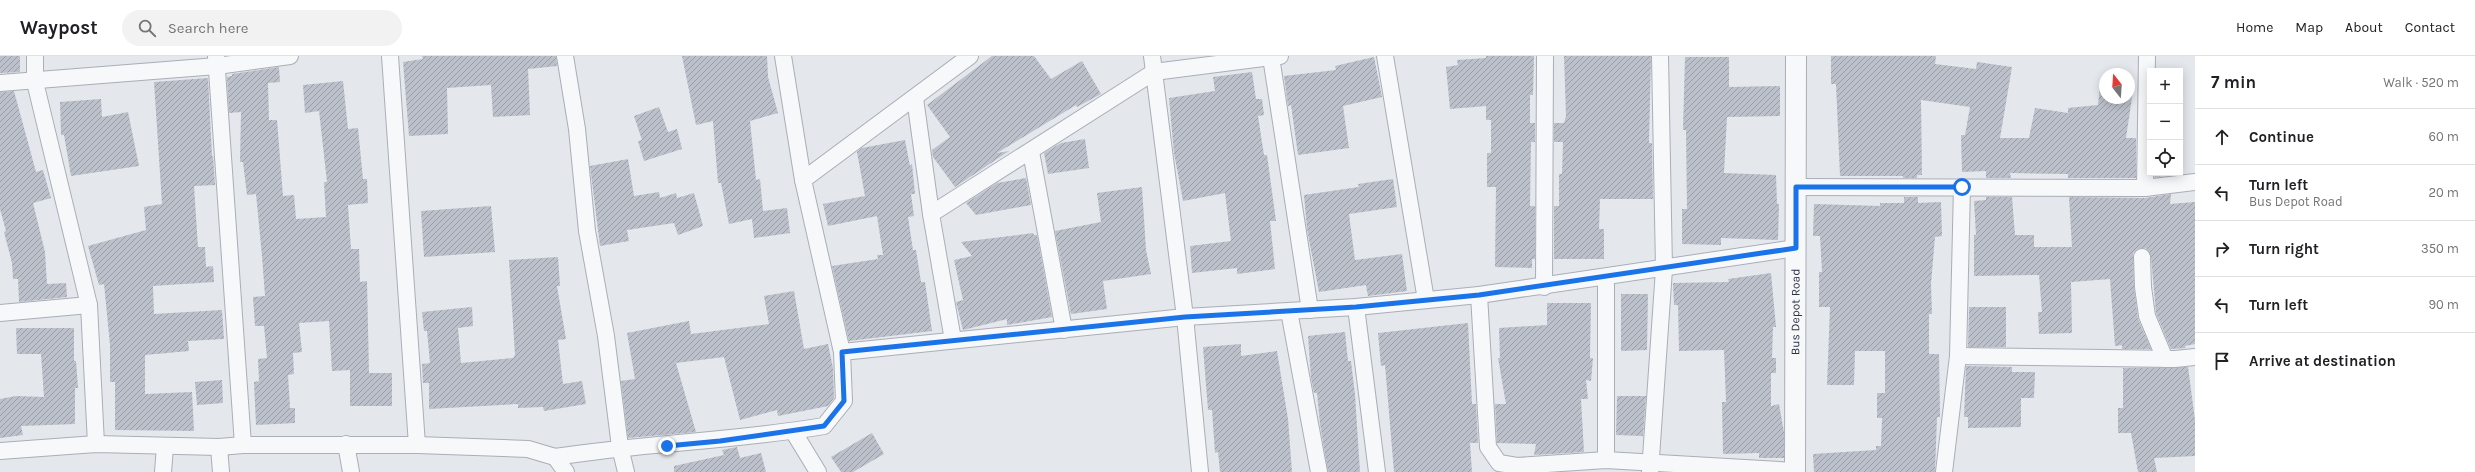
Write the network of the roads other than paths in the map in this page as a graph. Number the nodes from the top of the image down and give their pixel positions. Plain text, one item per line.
1 (35, 56) edge
2 (290, 56) edge
3 (390, 56) edge
4 (565, 56) edge
5 (783, 56) edge
6 (970, 56) edge
7 (1152, 56) edge
8 (1275, 56) edge
9 (1385, 56) edge
10 (1545, 56) edge
11 (1660, 56) edge
12 (1796, 56) edge
13 (2147, 56) edge
14 (217, 61) edge
15 (1154, 72) junction
16 (35, 82) junction
17 (0, 83) edge
18 (915, 98) junction
19 (1031, 152) junction
20 (803, 180) junction
21 (2195, 182) edge
22 (1796, 187) junction
23 (1962, 187) junction
24 (2145, 188) junction
25 (931, 214) junction
26 (1796, 248) junction
27 (2142, 257) dead end
28 (1664, 269) junction
29 (1606, 277) junction
30 (1544, 287) junction
31 (1479, 295) junction
32 (1426, 300) junction
33 (89, 305) junction
34 (1356, 307) junction
35 (1310, 310) junction
36 (1289, 311) junction
37 (0, 313) edge
38 (1185, 317) junction
39 (1064, 330) junction
40 (953, 340) junction
41 (842, 352) junction
42 (1958, 356) junction
43 (2195, 357) edge
44 (2165, 359) junction
45 (793, 431) junction
46 (96, 444) junction
47 (346, 444) junction
48 (243, 445) junction
49 (417, 445) junction
50 (165, 447) junction
51 (219, 447) junction
52 (620, 447) junction
53 (0, 451) edge
54 (555, 457) junction
55 (1606, 460) junction
56 (1649, 468) edge
57 (1795, 471) edge
58 (163, 472) edge
59 (220, 472) edge
60 (351, 472) edge
61 (566, 472) edge
62 (626, 472) edge
63 (818, 472) edge
64 (1200, 472) edge
65 (1319, 472) edge
66 (1377, 472) edge
67 (1944, 472) edge

1 - 16 street
2 - 14 street
3 - 49 street
4 - 52 street
5 - 20 street
6 - 18 street
7 - 15 street
8 - 15 street
8 - 35 street
9 - 32 street
10 - 30 street
11 - 28 street
12 - 22 street, Bus Depot Road
13 - 24 street
14 - 16 street
14 - 48 street
15 - 19 street
15 - 38 street
16 - 17 street
16 - 33 street
18 - 20 street
18 - 25 street
19 - 25 street
19 - 39 street
20 - 41 street
21 - 24 street
22 - 23 street
22 - 26 street, Bus Depot Road
23 - 24 street
23 - 42 street
25 - 40 street
26 - 28 street
26 - 57 street, Bus Depot Road
27 - 44 street
28 - 29 street
28 - 56 street
29 - 30 street
29 - 55 street
30 - 31 street
31 - 32 street
31 - 55 street
32 - 34 street
33 - 37 street
33 - 46 street
34 - 35 street
34 - 66 street
35 - 36 street
36 - 38 street
36 - 65 street
38 - 39 street
38 - 64 street
39 - 40 street
40 - 41 street
41 - 45 street
42 - 44 street
42 - 67 street
43 - 44 street
45 - 52 street
45 - 63 street
46 - 50 street
46 - 53 street
47 - 48 street
47 - 49 street
47 - 60 street
48 - 51 street
49 - 54 street
50 - 51 street
50 - 58 street
51 - 59 street
52 - 54 street
52 - 62 street
54 - 61 street
55 - 56 street
56 - 57 street

